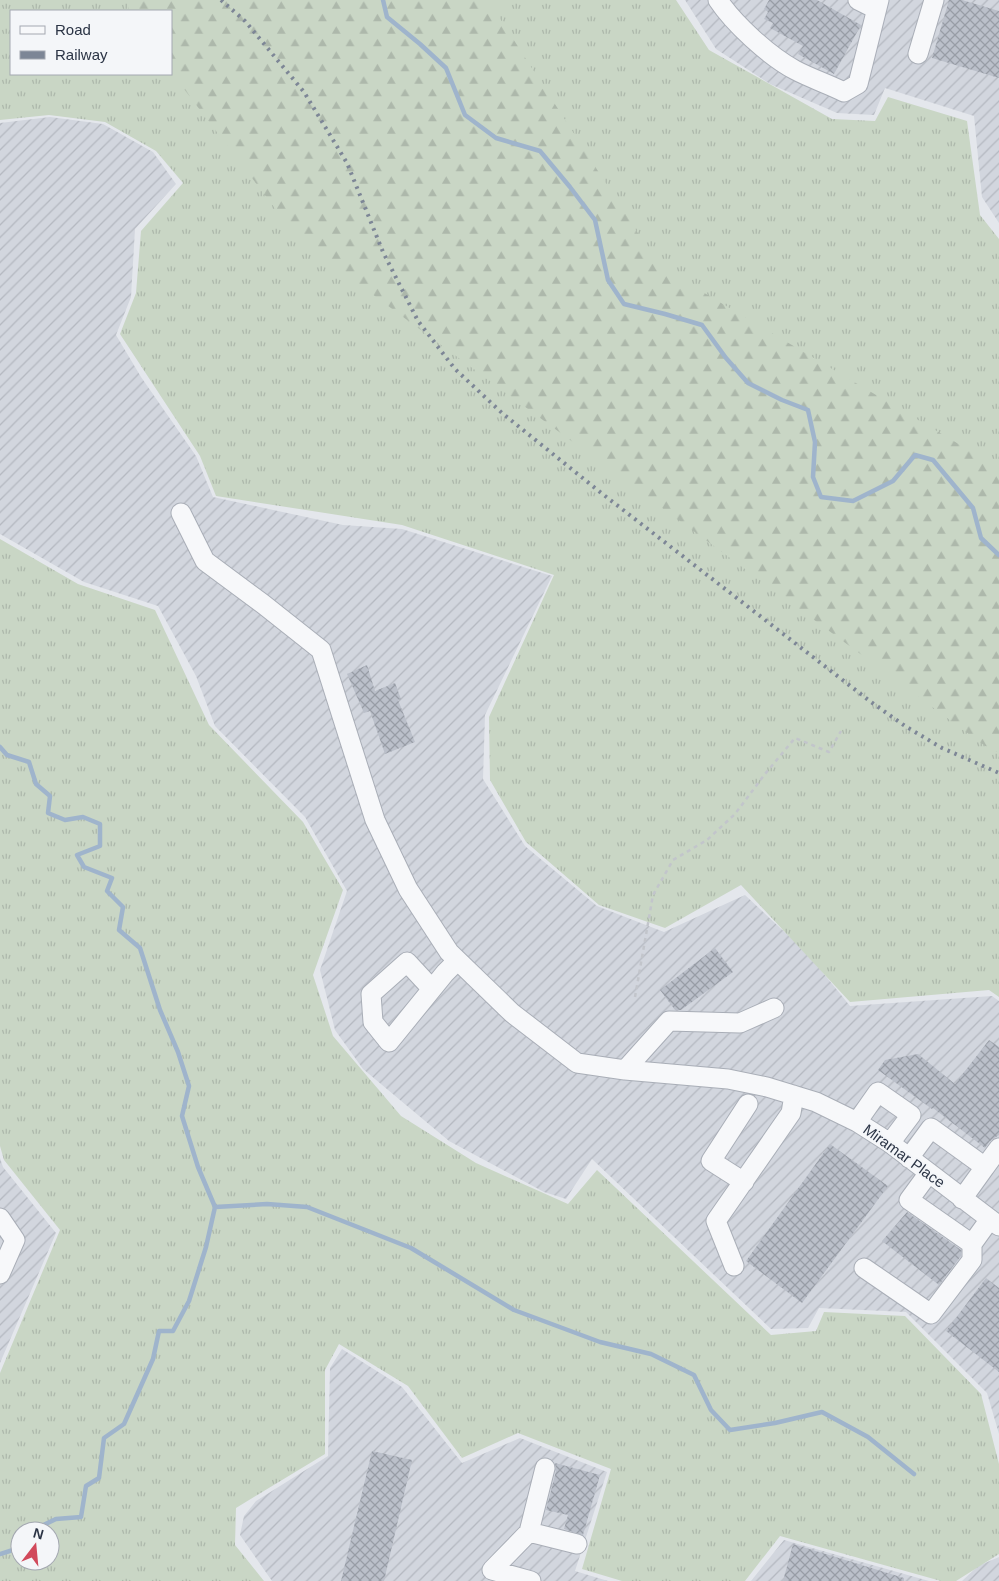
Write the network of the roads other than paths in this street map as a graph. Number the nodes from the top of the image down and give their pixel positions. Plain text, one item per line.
1 (718, 0) edge
2 (858, 0) edge
3 (934, 0) edge
4 (878, 5) edge
5 (918, 54) dead end
6 (181, 513) dead end
7 (457, 961) junction
8 (432, 989) dead end
9 (774, 1008) dead end
10 (626, 1070) junction
11 (794, 1095) junction
12 (748, 1104) dead end
13 (857, 1122) junction
14 (890, 1143) junction
15 (999, 1148) edge
16 (909, 1158) junction
17 (985, 1167) junction
18 (928, 1174) junction
19 (744, 1182) junction
20 (962, 1199) junction
21 (0, 1218) edge
22 (994, 1223) edge
23 (972, 1244) junction
24 (734, 1266) dead end
25 (864, 1268) dead end
26 (0, 1274) edge
27 (546, 1468) dead end
28 (529, 1532) junction
29 (578, 1544) dead end
30 (492, 1576) edge
31 (531, 1581) edge

1 - 4 street
2 - 4 street
3 - 5 street
6 - 7 street, Miramar Place
7 - 8 street
7 - 10 street, Miramar Place
9 - 10 street
10 - 11 street, Miramar Place
11 - 13 street, Miramar Place
11 - 19 street
12 - 19 street
13 - 14 street, Miramar Place
13 - 14 street
14 - 16 street, Miramar Place
15 - 17 street
16 - 17 street
16 - 18 street, Miramar Place
17 - 20 street
18 - 20 street, Miramar Place
18 - 23 street
19 - 24 street
20 - 22 street, Miramar Place
21 - 26 street
22 - 23 street
23 - 25 street
27 - 28 street
28 - 29 street
28 - 30 street
30 - 31 street

